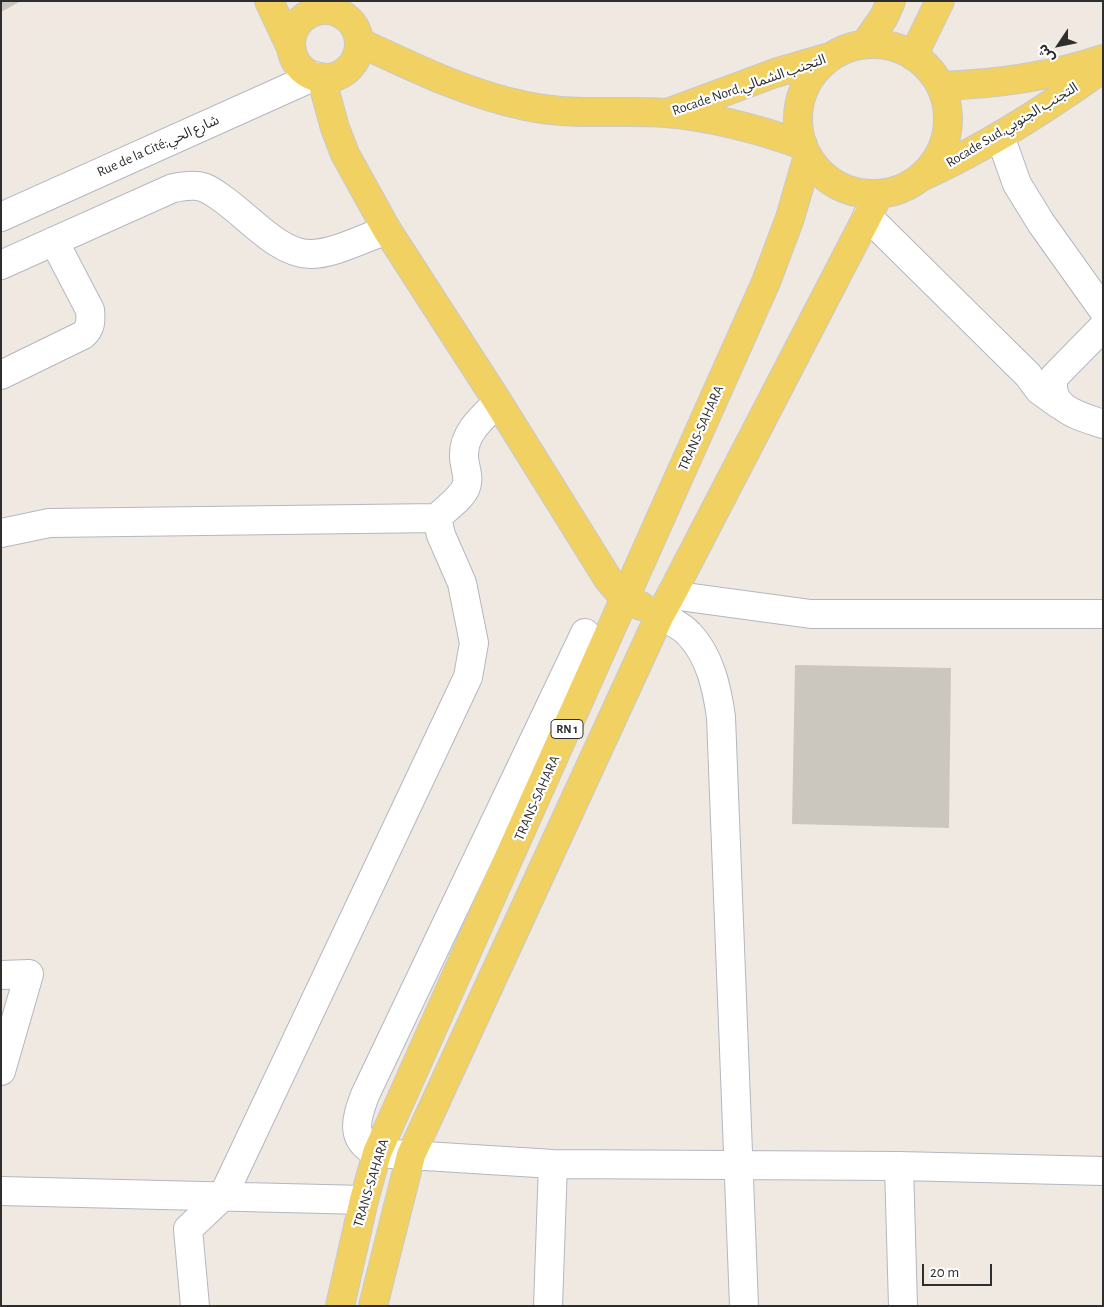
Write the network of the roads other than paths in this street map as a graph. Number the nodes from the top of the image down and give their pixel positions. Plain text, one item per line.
1 (269, 1) edge
2 (891, 1) edge
3 (940, 1) edge
4 (322, 6) edge
5 (359, 42) junction
6 (865, 44) junction
7 (292, 50) junction
8 (832, 56) junction
9 (913, 56) junction
10 (1103, 59) edge
11 (1103, 68) edge
12 (318, 77) junction
13 (941, 86) junction
14 (666, 114) junction
15 (1000, 136) junction
16 (805, 150) junction
17 (920, 178) junction
18 (873, 205) junction
19 (1, 217) edge
20 (387, 230) junction
21 (54, 241) junction
22 (1, 265) edge
23 (1103, 310) edge
24 (1103, 327) edge
25 (1, 375) edge
26 (498, 402) junction
27 (1060, 404) junction
28 (1103, 424) edge
29 (437, 518) junction
30 (1, 533) edge
31 (625, 598) junction
32 (666, 605) junction
33 (1102, 614) edge
34 (585, 633) dead end
35 (1, 974) edge
36 (1, 1071) edge
37 (377, 1153) junction
38 (411, 1155) junction
39 (554, 1164) junction
40 (738, 1165) junction
41 (899, 1166) junction
42 (1103, 1171) edge
43 (1, 1191) edge
44 (222, 1196) junction
45 (364, 1200) junction
46 (743, 1278) junction
47 (195, 1306) edge
48 (340, 1306) edge
49 (372, 1306) edge
50 (548, 1306) edge
51 (738, 1306) edge
52 (744, 1306) edge
53 (903, 1306) edge

1 - 7 main road
2 - 6 main road
3 - 9 main road
4 - 5 main road
4 - 7 main road
5 - 12 main road
5 - 14 main road, Rocade Nord,التجنب الشمالي
6 - 8 main road
6 - 9 main road
7 - 12 main road
8 - 14 main road, Rocade Nord,التجنب الشمالي
8 - 16 main road
9 - 13 main road
10 - 13 main road, Rocade Sud,التجنب الجنوبي
11 - 15 main road, Rocade Sud,التجنب الجنوبي
12 - 19 street, Rue de la Cité;شارع الحي
12 - 20 main road
13 - 17 main road
14 - 16 main road, Rocade Nord,التجنب الشمالي
15 - 17 main road, Rocade Sud,التجنب الجنوبي
15 - 23 street
16 - 18 main road
16 - 31 main road, TRANS-SAHARA / RN 1
17 - 18 main road
18 - 27 street
18 - 32 main road, RN 1
20 - 21 street
20 - 26 main road
21 - 22 street
21 - 25 street
24 - 27 street
26 - 29 street
26 - 31 main road
27 - 28 street
29 - 30 street
29 - 44 street
31 - 32 main road
31 - 37 main road, TRANS-SAHARA / RN 1
32 - 33 street
32 - 38 main road, RN 1
32 - 40 street
34 - 37 street
35 - 36 street
37 - 38 street
37 - 45 main road, TRANS-SAHARA / RN 1
38 - 39 street
38 - 49 main road, RN 1
39 - 40 street
39 - 50 street
40 - 41 street
40 - 46 street
41 - 42 street
41 - 53 street
43 - 44 street
44 - 45 street
44 - 47 street
45 - 48 main road, TRANS-SAHARA / RN 1
46 - 51 street
46 - 52 street

